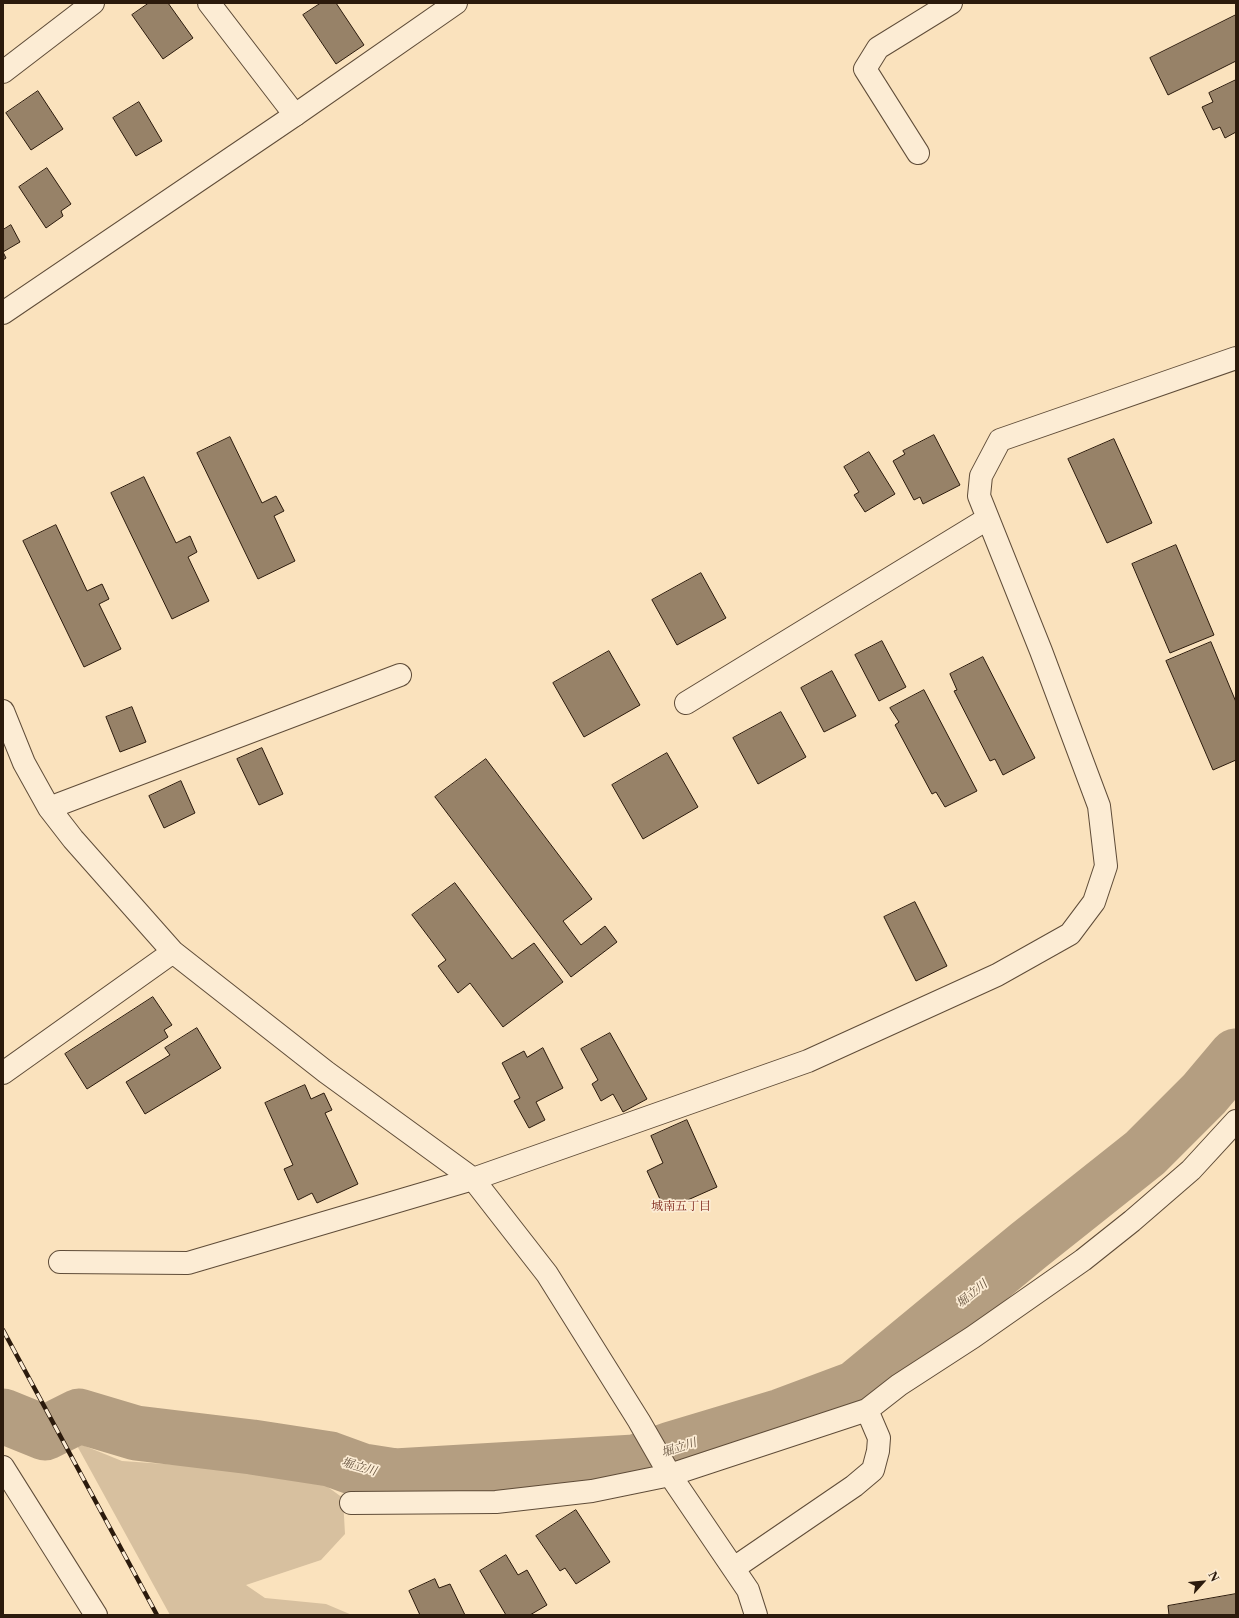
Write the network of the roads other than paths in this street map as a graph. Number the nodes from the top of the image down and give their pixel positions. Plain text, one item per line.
1 (93, 3) edge
2 (209, 3) edge
3 (456, 3) edge
4 (951, 3) edge
5 (3, 72) edge
6 (295, 115) junction
7 (918, 152) dead end
8 (3, 313) edge
9 (1236, 358) edge
10 (987, 519) junction
11 (400, 675) dead end
12 (686, 703) dead end
13 (5, 720) edge
14 (49, 808) junction
15 (173, 952) junction
16 (3, 1073) edge
17 (1236, 1121) edge
18 (474, 1179) junction
19 (60, 1262) dead end
20 (867, 1410) junction
21 (3, 1467) edge
22 (667, 1470) junction
23 (351, 1503) dead end
24 (734, 1568) junction
25 (96, 1615) edge
26 (756, 1615) edge

1 - 5 street
2 - 6 street
3 - 6 street
4 - 7 street
6 - 8 street
9 - 10 street
10 - 12 street
10 - 18 street
11 - 14 street
13 - 14 street
14 - 15 street
15 - 16 street
15 - 18 street
17 - 20 street
18 - 19 street
18 - 22 street
20 - 22 street
20 - 24 street
21 - 25 street
22 - 23 street
22 - 24 street
24 - 26 street

